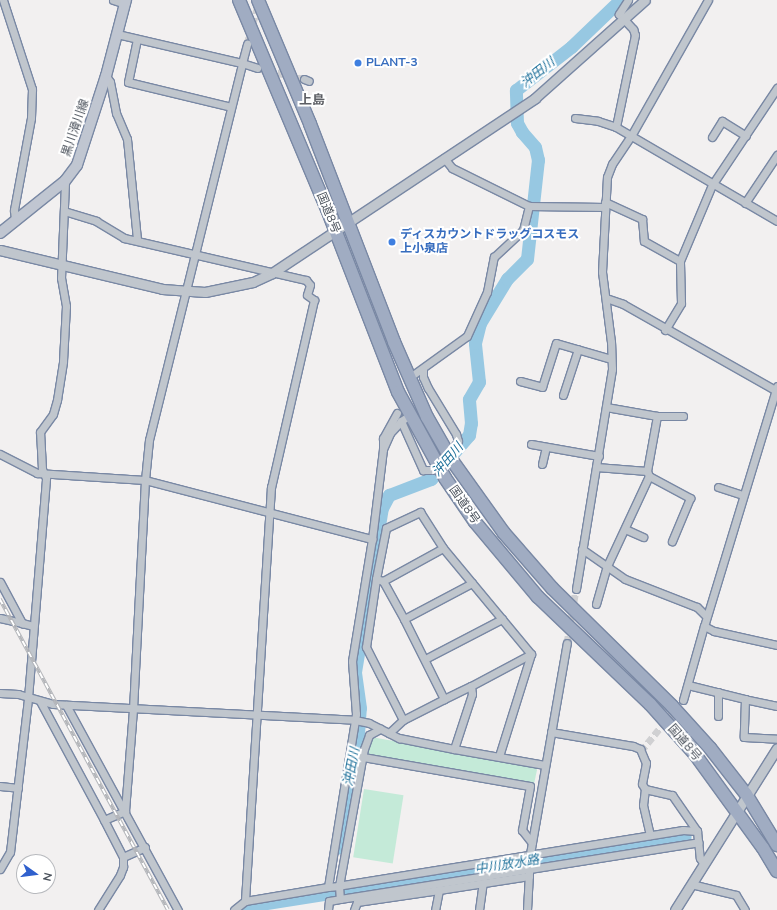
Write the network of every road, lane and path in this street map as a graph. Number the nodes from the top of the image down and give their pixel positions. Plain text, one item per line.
1 (3, 0) edge
2 (113, 0) edge
3 (238, 0) edge
4 (258, 0) edge
5 (628, 0) edge
6 (645, 0) edge
7 (708, 0) edge
8 (125, 2) edge
9 (624, 21) junction
10 (117, 34) junction
11 (137, 40) junction
12 (247, 44) tunnel mouth
13 (242, 64) junction
14 (257, 68) tunnel mouth
15 (106, 76) junction
16 (777, 88) edge
17 (231, 107) junction
18 (575, 118) dead end
19 (616, 127) junction
20 (631, 136) junction
21 (712, 136) dead end
22 (746, 136) junction
23 (777, 155) edge
24 (444, 158) junction
25 (65, 181) junction
26 (712, 185) junction
27 (745, 203) junction
28 (605, 205) junction
29 (529, 206) junction
30 (64, 211) junction
31 (15, 220) junction
32 (777, 221) edge
33 (347, 222) junction
34 (335, 230) junction
35 (0, 233) edge
36 (137, 240) junction
37 (0, 250) edge
38 (194, 253) junction
39 (680, 261) junction
40 (61, 266) junction
41 (272, 273) junction
42 (186, 292) junction
43 (606, 298) junction
44 (666, 330) junction
45 (578, 349) junction
46 (612, 359) junction
47 (423, 369) junction
48 (410, 377) junction
49 (520, 381) dead end
50 (777, 389) edge
51 (563, 395) dead end
52 (606, 407) junction
53 (397, 413) dead end
54 (658, 416) junction
55 (683, 416) dead end
56 (406, 418) junction
57 (531, 444) dead end
58 (455, 445) dead end
59 (546, 447) junction
60 (383, 449) junction
61 (0, 454) edge
62 (599, 456) junction
63 (542, 464) dead end
64 (596, 467) junction
65 (433, 470) dead end
66 (43, 474) junction
67 (648, 474) junction
68 (144, 480) junction
69 (718, 486) dead end
70 (743, 496) junction
71 (268, 513) junction
72 (625, 529) junction
73 (643, 537) dead end
74 (372, 539) junction
75 (672, 541) dead end
76 (443, 548) junction
77 (582, 549) junction
78 (607, 566) junction
79 (380, 580) junction
80 (0, 582) edge
81 (472, 583) junction
82 (576, 589) tunnel mouth
83 (596, 604) dead end
84 (705, 615) junction
85 (0, 618) edge
86 (404, 619) junction
87 (502, 619) junction
88 (22, 624) junction
89 (33, 626) junction
90 (704, 626) junction
91 (567, 643) tunnel mouth
92 (777, 645) edge
93 (531, 654) junction
94 (425, 659) junction
95 (471, 686) junction
96 (688, 686) junction
97 (718, 692) junction
98 (0, 693) edge
99 (28, 698) junction
100 (444, 699) junction
101 (745, 699) junction
102 (683, 700) tunnel mouth
103 (40, 702) junction
104 (66, 705) junction
105 (777, 706) edge
106 (133, 709) junction
107 (256, 716) junction
108 (718, 716) dead end
109 (354, 720) junction
110 (402, 720) junction
111 (380, 729) junction
112 (551, 732) junction
113 (389, 733) junction
114 (777, 739) edge
115 (777, 748) edge
116 (454, 749) junction
117 (499, 756) junction
118 (363, 757) junction
119 (773, 760) edge
120 (545, 765) junction
121 (0, 786) edge
122 (530, 786) junction
123 (541, 787) junction
124 (18, 788) junction
125 (645, 788) junction
126 (746, 794) junction
127 (736, 810) junction
128 (125, 811) junction
129 (104, 820) junction
130 (697, 831) junction
131 (650, 835) junction
132 (698, 842) junction
133 (532, 843) junction
134 (777, 845) edge
135 (145, 847) junction
136 (530, 855) junction
137 (123, 857) junction
138 (333, 857) junction
139 (344, 860) junction
140 (704, 863) junction
141 (0, 870) edge
142 (529, 870) junction
143 (777, 871) edge
144 (483, 883) junction
145 (691, 884) junction
146 (339, 886) junction
147 (328, 887) junction
148 (439, 890) junction
149 (340, 899) junction
150 (245, 900) junction
151 (100, 909) edge
152 (178, 910) edge
153 (234, 910) edge
154 (328, 910) edge
155 (354, 910) edge
156 (435, 910) edge
157 (479, 910) edge
158 (526, 910) edge
159 (675, 910) edge
160 (745, 910) edge

1 - 31 street
2 - 8 street
3 - 34 highway, 国道8号
4 - 33 highway, 国道8号
5 - 9 street
6 - 9 street
7 - 20 street
8 - 10 main road, 黒川滑川線
9 - 19 street
9 - 24 street
10 - 11 street
10 - 15 main road, 黒川滑川線
11 - 13 street
11 - 17 street
12 - 13 street
13 - 14 street
13 - 17 street
15 - 25 main road, 黒川滑川線
15 - 36 street
16 - 22 street
17 - 38 street
18 - 19 street
19 - 20 street
20 - 26 street
20 - 28 street
21 - 22 street
22 - 26 street
23 - 27 street
24 - 29 street
24 - 33 street
25 - 30 street
25 - 31 main road, 黒川滑川線
26 - 27 street
26 - 39 street
27 - 32 street
28 - 29 street
28 - 39 street
28 - 43 street
29 - 47 street
30 - 36 street
30 - 40 street
31 - 35 main road, 黒川滑川線
33 - 34 street
33 - 48 highway, 国道8号
34 - 41 street
34 - 56 highway, 国道8号
36 - 38 street
37 - 40 street
38 - 41 street
38 - 42 street
39 - 44 street
40 - 42 street
40 - 66 street
41 - 42 street
41 - 71 street
42 - 68 street
43 - 44 street
43 - 46 street
44 - 50 street
45 - 46 street
45 - 49 street
45 - 51 street
46 - 52 street
47 - 48 street
47 - 58 street
48 - 126 highway, 国道8号
50 - 70 street
52 - 54 street
52 - 62 street
53 - 60 street
54 - 55 street
54 - 67 street
56 - 60 street
56 - 65 street
56 - 127 highway, 国道8号
57 - 59 street
59 - 62 street
59 - 63 street
60 - 74 street
61 - 66 street
62 - 64 street
64 - 67 street
64 - 77 street
66 - 68 street
66 - 89 street
67 - 72 street
67 - 75 street
68 - 71 street
68 - 106 street
69 - 70 street
70 - 84 street
71 - 74 street
71 - 107 street
72 - 73 street
72 - 78 street
74 - 109 street
76 - 79 street
76 - 79 street
76 - 81 street
77 - 78 street
77 - 82 street
78 - 83 street
78 - 84 street
79 - 86 street
79 - 110 street
80 - 88 street
81 - 86 street
81 - 87 street
84 - 90 street
85 - 88 street
86 - 94 street
87 - 93 street
87 - 94 street
88 - 89 street
89 - 99 street
90 - 92 street
90 - 96 street
91 - 112 street
93 - 95 street
93 - 117 street
94 - 100 street
95 - 100 street
95 - 116 street
96 - 97 street
96 - 102 street
97 - 101 street
97 - 108 street
98 - 99 street
99 - 103 street
99 - 124 street
100 - 110 street
101 - 105 street
101 - 114 street
103 - 104 street
103 - 129 street
104 - 106 street
104 - 128 street
106 - 107 street
106 - 128 street
107 - 109 street
107 - 150 street
109 - 111 street
109 - 138 street
110 - 113 street
111 - 113 street
111 - 118 street
112 - 120 street
112 - 125 street
113 - 116 street
115 - 119 street
116 - 117 street
117 - 120 street
118 - 122 street
118 - 139 street
119 - 126 street
120 - 123 street
121 - 124 street
122 - 123 street
122 - 133 street
123 - 133 street
124 - 141 street
125 - 130 street
125 - 131 street
126 - 127 street
126 - 134 highway, 国道8号
127 - 140 street
127 - 143 highway, 国道8号
128 - 129 street
128 - 135 street
129 - 137 street
130 - 131 street
130 - 132 street
131 - 136 street
132 - 140 street
132 - 142 street
133 - 136 street
135 - 137 street
135 - 152 street
136 - 142 street
136 - 146 street
137 - 151 street
138 - 139 street
138 - 147 street
139 - 146 street
140 - 145 street
142 - 144 street
142 - 149 street
142 - 158 street
144 - 148 street
144 - 157 street
145 - 159 street
145 - 160 street
146 - 147 street
146 - 149 street
147 - 150 street
148 - 155 street
148 - 156 street
149 - 154 street
150 - 153 street

